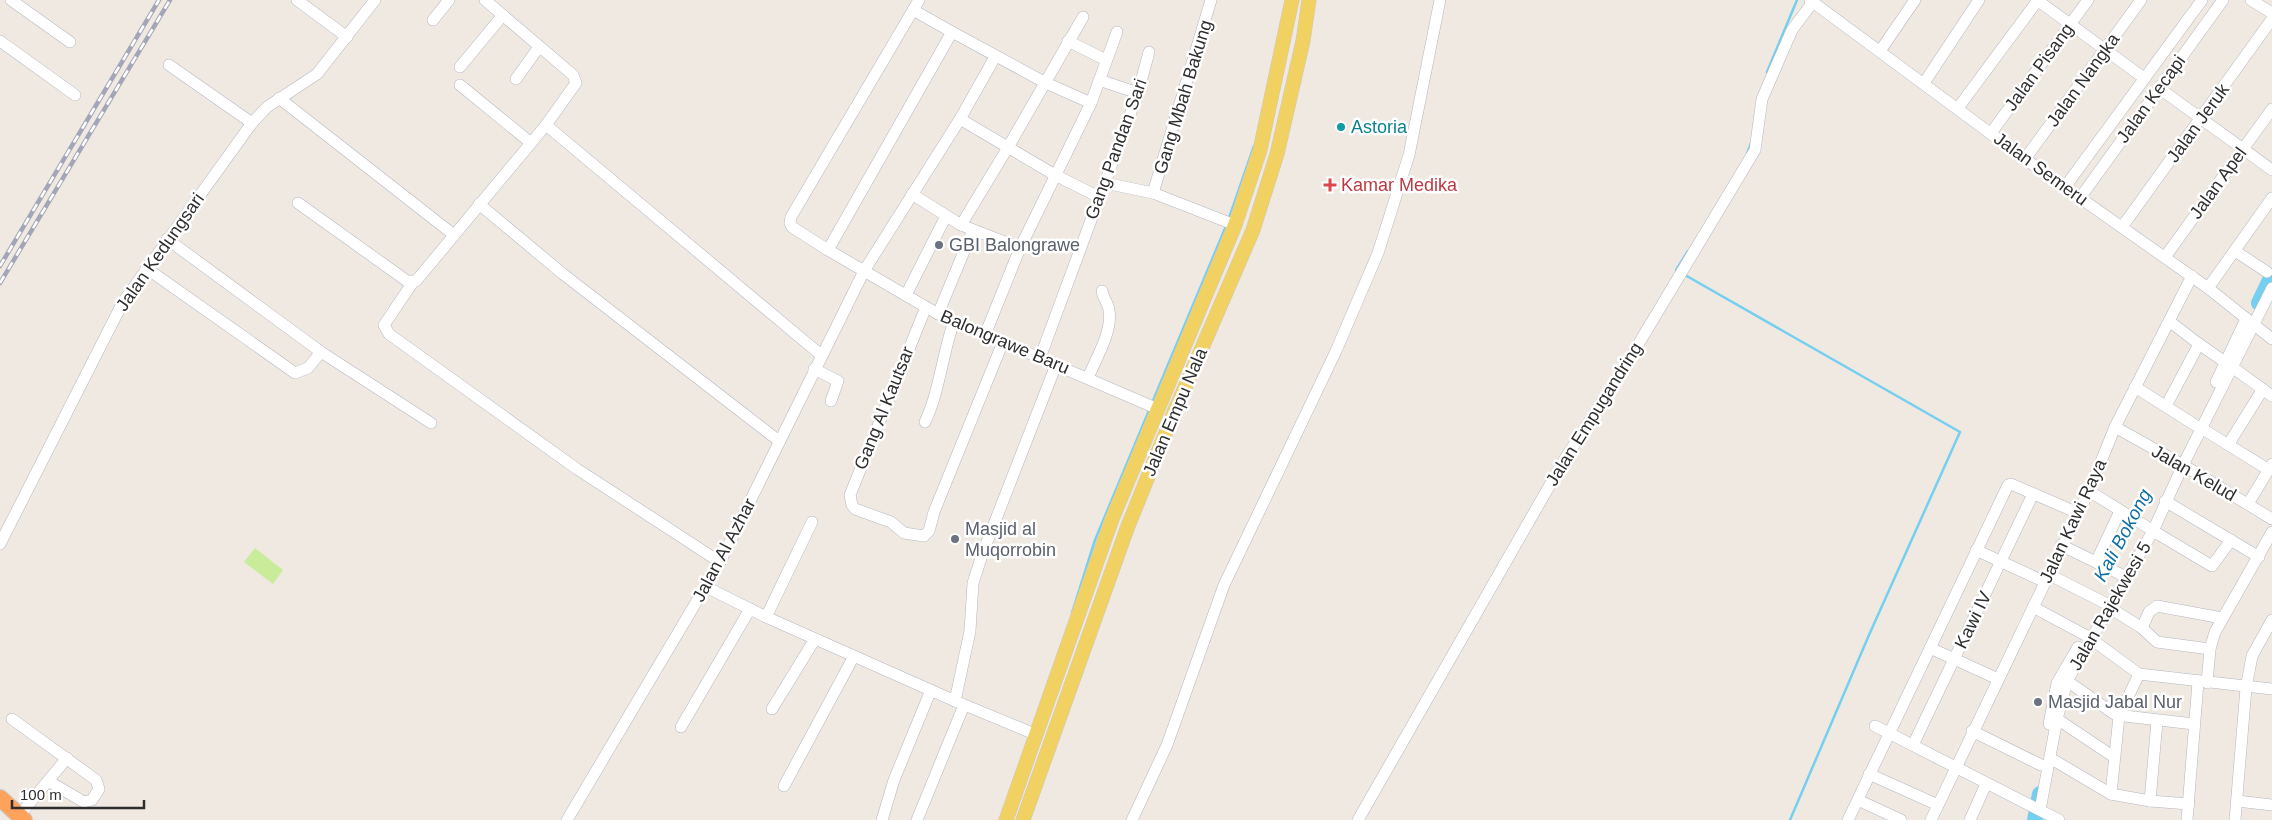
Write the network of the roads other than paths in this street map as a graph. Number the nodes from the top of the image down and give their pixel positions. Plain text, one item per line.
1 (11, 0) edge
2 (298, 0) edge
3 (374, 0) edge
4 (449, 0) edge
5 (485, 0) edge
6 (1211, 0) edge
7 (1292, 0) edge
8 (1309, 0) edge
9 (1440, 0) edge
10 (1915, 0) edge
11 (1979, 0) edge
12 (2038, 0) edge
13 (2088, 0) edge
14 (2141, 0) edge
15 (2202, 0) edge
16 (2223, 0) edge
17 (2251, 0) edge
18 (1811, 1) edge
19 (916, 5) edge
20 (2272, 13) edge
21 (503, 16) junction
22 (1082, 17) dead end
23 (2272, 19) edge
24 (433, 20) dead end
25 (2070, 25) junction
26 (952, 32) junction
27 (1117, 32) dead end
28 (347, 37) junction
29 (0, 41) edge
30 (1068, 41) junction
31 (70, 42) dead end
32 (539, 46) junction
33 (2105, 50) junction
34 (1880, 51) junction
35 (1149, 52) dead end
36 (995, 57) junction
37 (1106, 60) junction
38 (169, 65) dead end
39 (460, 68) dead end
40 (2144, 78) junction
41 (516, 79) dead end
42 (1099, 80) junction
43 (1046, 83) junction
44 (1924, 83) junction
45 (460, 86) dead end
46 (2159, 88) junction
47 (1138, 93) junction
48 (75, 95) dead end
49 (279, 98) junction
50 (1092, 103) junction
51 (1958, 108) junction
52 (2272, 109) edge
53 (2201, 118) junction
54 (960, 119) junction
55 (252, 123) junction
56 (546, 125) junction
57 (1990, 134) junction
58 (531, 144) junction
59 (1007, 149) junction
60 (2243, 149) junction
61 (2025, 159) junction
62 (2078, 169) junction
63 (2272, 170) edge
64 (1055, 176) junction
65 (2092, 180) junction
66 (1105, 183) junction
67 (2064, 187) junction
68 (1153, 193) junction
69 (912, 194) junction
70 (1099, 197) junction
71 (2080, 198) junction
72 (2272, 198) edge
73 (298, 203) dead end
74 (479, 204) junction
75 (946, 216) junction
76 (1230, 223) junction
77 (961, 225) junction
78 (2122, 226) junction
79 (973, 230) junction
80 (454, 235) junction
81 (167, 239) junction
82 (1020, 248) junction
83 (828, 250) junction
84 (2235, 251) junction
85 (2165, 257) junction
86 (146, 268) junction
87 (864, 271) junction
88 (2267, 272) dead end
89 (2192, 276) junction
90 (413, 282) junction
91 (2208, 288) junction
92 (2272, 288) edge
93 (1102, 291) dead end
94 (906, 295) junction
95 (926, 307) junction
96 (938, 314) junction
97 (954, 321) junction
98 (2169, 321) junction
99 (2250, 322) junction
100 (985, 335) junction
101 (2272, 339) edge
102 (1002, 342) junction
103 (2199, 344) junction
104 (321, 352) junction
105 (821, 355) junction
106 (1040, 358) junction
107 (2228, 364) junction
108 (1056, 365) junction
109 (814, 369) junction
110 (1088, 378) junction
111 (2135, 387) junction
112 (2267, 392) edge
113 (831, 401) dead end
114 (2166, 406) junction
115 (1153, 407) junction
116 (925, 422) dead end
117 (431, 423) dead end
118 (2115, 427) junction
119 (2198, 427) junction
120 (779, 441) junction
121 (2228, 446) junction
122 (2180, 464) junction
123 (2270, 467) edge
124 (2089, 492) junction
125 (2033, 494) junction
126 (2165, 501) junction
127 (2248, 504) junction
128 (2120, 510) junction
129 (2078, 513) junction
130 (2272, 519) edge
131 (812, 522) dead end
132 (2150, 529) junction
133 (2272, 532) edge
134 (2231, 540) junction
135 (0, 544) edge
136 (2061, 546) junction
137 (1976, 550) junction
138 (2259, 557) junction
139 (720, 562) junction
140 (2001, 562) junction
141 (2096, 562) junction
142 (2122, 575) junction
143 (2047, 578) junction
144 (706, 587) junction
145 (2108, 605) junction
146 (2033, 607) junction
147 (750, 609) junction
148 (766, 617) junction
149 (2222, 618) junction
150 (2272, 620) edge
151 (2142, 628) junction
152 (2088, 637) junction
153 (815, 639) junction
154 (1930, 648) junction
155 (2210, 649) junction
156 (854, 656) junction
157 (1954, 659) junction
158 (2139, 674) junction
159 (1998, 679) junction
160 (2067, 681) junction
161 (2202, 682) junction
162 (2246, 688) junction
163 (931, 690) junction
164 (2272, 690) edge
165 (960, 703) junction
166 (772, 709) dead end
167 (2119, 716) junction
168 (12, 719) dead end
169 (2057, 719) junction
170 (2156, 721) junction
171 (2194, 724) junction
172 (1875, 726) dead end
173 (681, 727) dead end
174 (1972, 731) junction
175 (1032, 733) junction
176 (1890, 734) junction
177 (1912, 746) junction
178 (2114, 757) junction
179 (67, 758) junction
180 (2046, 762) junction
181 (1956, 768) junction
182 (1869, 774) junction
183 (48, 781) junction
184 (1986, 784) junction
185 (784, 786) dead end
186 (2110, 794) junction
187 (0, 798) edge
188 (1858, 800) junction
189 (2150, 801) junction
190 (2237, 801) junction
191 (2189, 804) junction
192 (1938, 805) junction
193 (2272, 805) edge
194 (2037, 809) junction
195 (21, 818) edge
196 (567, 820) edge
197 (882, 820) edge
198 (917, 820) edge
199 (1006, 820) edge
200 (1023, 820) edge
201 (1132, 820) edge
202 (1358, 820) edge
203 (1848, 820) edge
204 (1901, 820) edge
205 (1931, 820) edge
206 (1970, 820) edge
207 (2059, 820) edge
208 (2187, 820) edge
209 (2236, 820) edge

1 - 31 street
2 - 28 street
3 - 28 street, Jalan Kedungsari
4 - 24 street
5 - 21 street
6 - 68 street, Gang Mbah Bakung
7 - 76 main road, Jalan Empu Nala
8 - 200 main road, Jalan Empu Nala
9 - 201 street
10 - 34 street
11 - 44 street
12 - 25 street
12 - 51 street
13 - 25 street, Jalan Pisang
14 - 33 street, Jalan Nangka
15 - 40 street
16 - 46 street, Jalan Kecapi
17 - 20 street
18 - 34 street, Jalan Semeru
18 - 202 street, Jalan Empugandring
19 - 26 street
19 - 83 street, Balongrawe Baru
21 - 32 street
21 - 39 street
22 - 30 street
23 - 53 street, Jalan Jeruk
25 - 33 street
25 - 57 street, Jalan Pisang
26 - 36 street
26 - 83 street
27 - 37 street
28 - 49 street, Jalan Kedungsari
29 - 48 street
30 - 37 street
30 - 43 street
32 - 41 street
32 - 56 street
33 - 40 street
33 - 61 street, Jalan Nangka
34 - 44 street, Jalan Semeru
35 - 47 street, Gang Pandan Sari
36 - 43 street
36 - 54 street, Jalan Al Azhar
37 - 42 street
38 - 55 street
40 - 62 street
42 - 47 street
42 - 50 street
43 - 50 street
43 - 59 street
44 - 51 street, Jalan Semeru
45 - 58 street
46 - 53 street
46 - 65 street, Jalan Kecapi
47 - 66 street, Gang Pandan Sari
49 - 55 street, Jalan Kedungsari
49 - 80 street
50 - 64 street
51 - 57 street, Jalan Semeru
52 - 60 street, Jalan Apel
53 - 60 street
53 - 78 street, Jalan Jeruk
54 - 59 street
54 - 69 street, Jalan Al Azhar
55 - 81 street, Jalan Kedungsari
56 - 58 street
56 - 105 street
57 - 61 street, Jalan Semeru
58 - 74 street
59 - 64 street
59 - 77 street
60 - 63 street
60 - 85 street, Jalan Apel
61 - 67 street, Jalan Semeru
62 - 65 street
62 - 67 street
64 - 70 street
64 - 82 street
65 - 71 street, Jalan Kecapi
66 - 68 street
66 - 70 street, Gang Pandan Sari
67 - 71 street, Jalan Semeru
68 - 76 street
69 - 75 street
69 - 87 street, Jalan Al Azhar
70 - 106 street, Gang Pandan Sari
71 - 78 street, Jalan Semeru
72 - 84 street
73 - 90 street
74 - 80 street
74 - 120 street
75 - 77 street
75 - 94 street
76 - 115 main road, Jalan Empu Nala
77 - 79 street
78 - 85 street, Jalan Semeru
79 - 82 street
79 - 96 street
80 - 90 street
81 - 86 street, Jalan Kedungsari
81 - 104 street
82 - 100 street
83 - 87 street, Balongrawe Baru
84 - 88 street
84 - 91 street
85 - 89 street, Jalan Semeru
86 - 104 street
86 - 135 street, Jalan Kedungsari
87 - 94 street, Balongrawe Baru
87 - 105 street, Jalan Al Azhar
89 - 91 street, Jalan Semeru
89 - 98 street, Jalan Kawi Raya
90 - 139 street
91 - 99 street, Jalan Semeru
92 - 99 street
93 - 110 street
94 - 95 street, Balongrawe Baru
95 - 96 street, Balongrawe Baru
95 - 102 street, Gang Al Kautsar
96 - 97 street, Balongrawe Baru
97 - 100 street, Balongrawe Baru
97 - 116 street
98 - 103 street
98 - 111 street, Jalan Kawi Raya
99 - 101 street, Jalan Semeru
99 - 107 street
100 - 102 street, Balongrawe Baru
102 - 106 street, Balongrawe Baru
103 - 107 street
103 - 114 street
104 - 117 street
105 - 109 street, Jalan Al Azhar
106 - 108 street, Balongrawe Baru
107 - 112 street
107 - 119 street
108 - 110 street, Balongrawe Baru
108 - 165 street
109 - 113 street
109 - 120 street, Jalan Al Azhar
110 - 115 street, Balongrawe Baru
111 - 114 street
111 - 118 street, Jalan Kawi Raya
112 - 121 street
114 - 119 street
115 - 175 main road, Jalan Empu Nala
118 - 122 street, Jalan Kelud
118 - 124 street, Jalan Kawi Raya
119 - 121 street
119 - 122 street
120 - 139 street, Jalan Al Azhar
121 - 123 street
122 - 126 street, Jalan Rajekwesi 5
122 - 127 street, Jalan Kelud
122 - 132 street
123 - 127 street
124 - 128 street
124 - 129 street, Jalan Kawi Raya
125 - 129 street
125 - 137 street
125 - 140 street, Kawi IV
126 - 132 street, Jalan Rajekwesi 5
126 - 134 street
127 - 130 street, Jalan Kelud
128 - 132 street
128 - 141 street
129 - 136 street, Jalan Kawi Raya
131 - 148 street
132 - 134 street
132 - 142 street
132 - 145 street, Jalan Rajekwesi 5
133 - 138 street
134 - 138 street
136 - 141 street
136 - 143 street, Jalan Kawi Raya
137 - 140 street
137 - 154 street
138 - 149 street
139 - 144 street, Jalan Al Azhar
140 - 143 street
140 - 157 street, Kawi IV
141 - 142 street
142 - 145 street
143 - 145 street
143 - 146 street, Jalan Kawi Raya
144 - 147 street
144 - 196 street, Jalan Al Azhar
145 - 151 street
145 - 152 street
146 - 152 street
146 - 159 street, Jalan Kawi Raya
147 - 148 street
147 - 173 street
148 - 153 street
149 - 151 street
149 - 155 street
150 - 162 street
151 - 155 street
152 - 158 street
152 - 160 street, Jalan Rajekwesi 5
152 - 180 street
153 - 156 street
153 - 166 street
154 - 157 street
154 - 176 street
155 - 161 street
156 - 163 street
156 - 185 street
157 - 159 street
157 - 177 street, Kawi IV
158 - 161 street
158 - 167 street
159 - 174 street, Jalan Kawi Raya
160 - 167 street
160 - 169 street, Jalan Rajekwesi 5
161 - 162 street
161 - 171 street
162 - 164 street
162 - 190 street
163 - 165 street
163 - 197 street
165 - 175 street
165 - 198 street
167 - 170 street
167 - 178 street
168 - 179 street
169 - 178 street
169 - 180 street, Jalan Rajekwesi 5
170 - 171 street
170 - 189 street
171 - 191 street
172 - 176 street
174 - 180 street
174 - 181 street, Jalan Kawi Raya
175 - 199 main road, Jalan Empu Nala
176 - 177 street
176 - 182 street
177 - 181 street
178 - 186 street
179 - 183 street
179 - 183 street
180 - 186 street
180 - 194 street
181 - 184 street
181 - 192 street, Jalan Kawi Raya
182 - 188 street
182 - 192 street
183 - 195 street
184 - 194 street
184 - 206 street
186 - 189 street
187 - 195 highway
188 - 203 street
188 - 204 street
189 - 191 street
190 - 193 street
190 - 209 street
191 - 208 street
192 - 205 street, Jalan Kawi Raya
194 - 207 street

